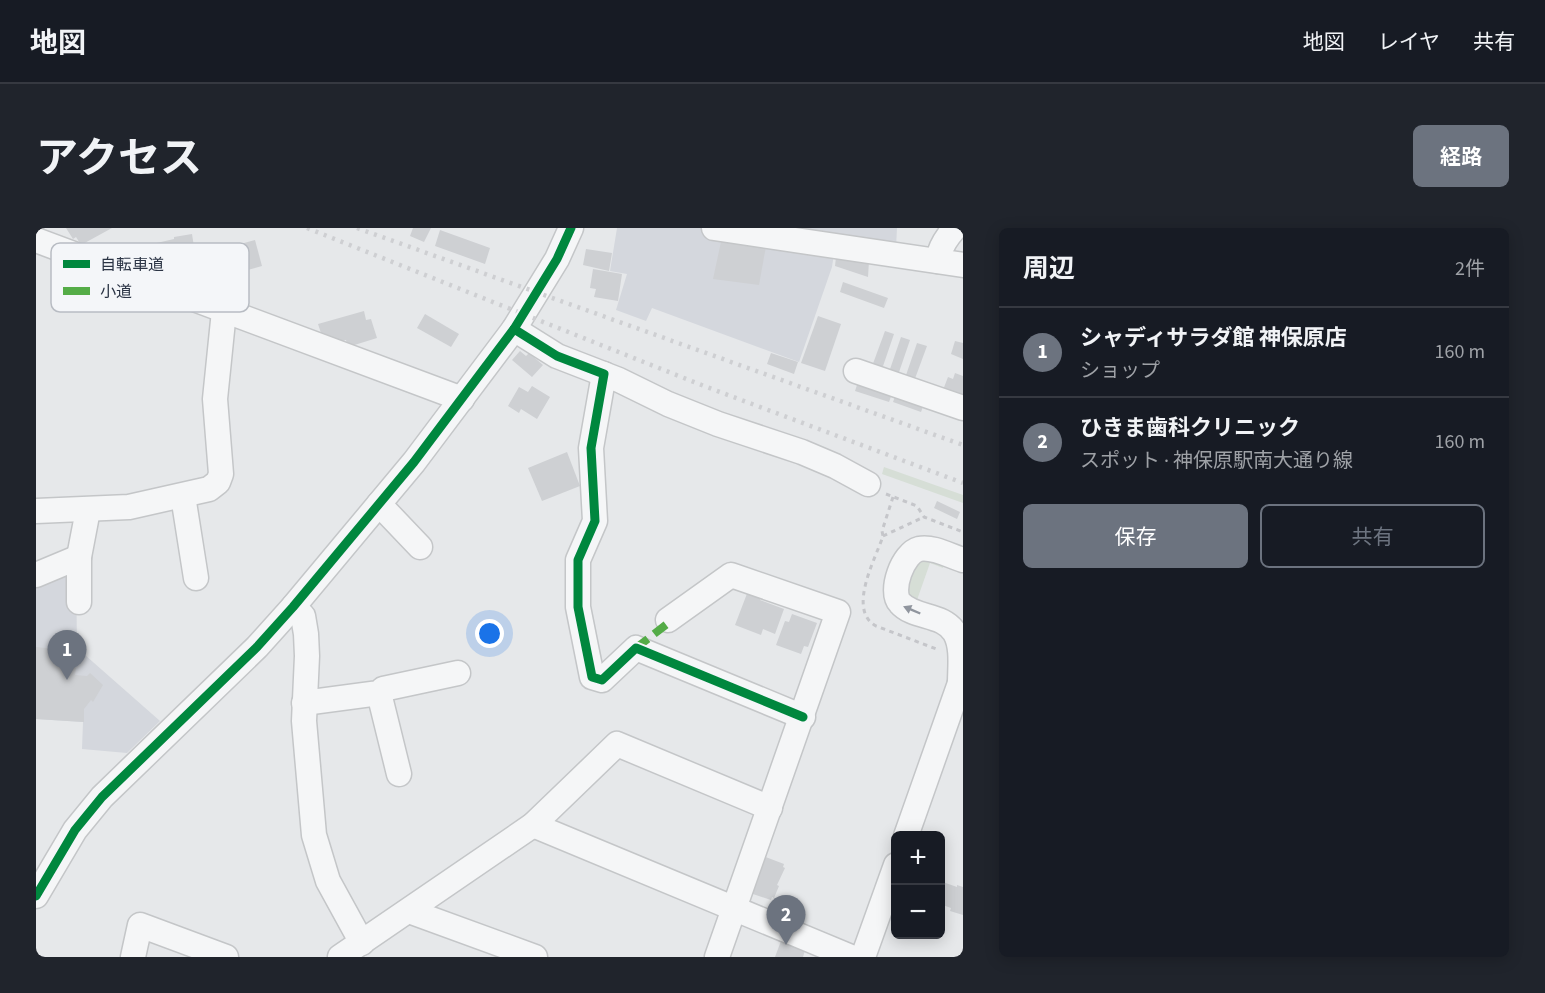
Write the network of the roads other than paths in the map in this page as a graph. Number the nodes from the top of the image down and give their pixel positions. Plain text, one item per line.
1 (571, 228) edge
2 (714, 228) edge
3 (955, 228) edge
4 (36, 240) edge
5 (51, 246) edge
6 (938, 261) junction
7 (963, 265) edge
8 (224, 312) edge
9 (227, 312) edge
10 (514, 329) junction
11 (856, 371) dead end
12 (604, 374) junction
13 (462, 399) junction
14 (963, 408) edge
15 (868, 484) dead end
16 (183, 496) junction
17 (380, 504) junction
18 (88, 510) junction
19 (36, 511) edge
20 (420, 547) dead end
21 (80, 557) junction
22 (963, 560) edge
23 (36, 575) edge
24 (196, 578) dead end
25 (79, 602) dead end
26 (293, 607) junction
27 (668, 620) dead end
28 (956, 629) edge
29 (458, 673) dead end
30 (961, 681) edge
31 (379, 693) junction
32 (304, 703) junction
33 (803, 717) junction
34 (399, 774) dead end
35 (770, 808) junction
36 (533, 825) junction
37 (908, 831) edge
38 (891, 879) edge
39 (36, 896) edge
40 (735, 909) junction
41 (409, 911) junction
42 (362, 943) junction
43 (133, 957) edge
44 (226, 957) edge
45 (340, 957) edge
46 (535, 957) edge
47 (717, 957) edge
48 (851, 957) edge
49 (863, 957) edge

1 - 10 street
2 - 6 street
3 - 6 street
4 - 5 street
6 - 7 street
8 - 16 street
9 - 13 street
10 - 12 street
10 - 13 street
11 - 14 street
12 - 15 street
12 - 33 street
13 - 17 street
16 - 18 street
16 - 24 street
17 - 20 street
17 - 26 street
18 - 19 street
18 - 21 street
21 - 23 street
21 - 25 street
28 -> 22 street
26 - 32 street
26 - 39 street
27 - 33 street
28 - 30 street
29 - 31 street
30 - 37 street
31 - 32 street
31 - 34 street
32 - 42 street
33 - 35 street
35 - 36 street
35 - 40 street
36 - 40 street
36 - 41 street
38 - 49 street
40 - 47 street
40 - 48 street
41 - 42 street
41 - 46 street
42 - 45 street
43 - 44 street

